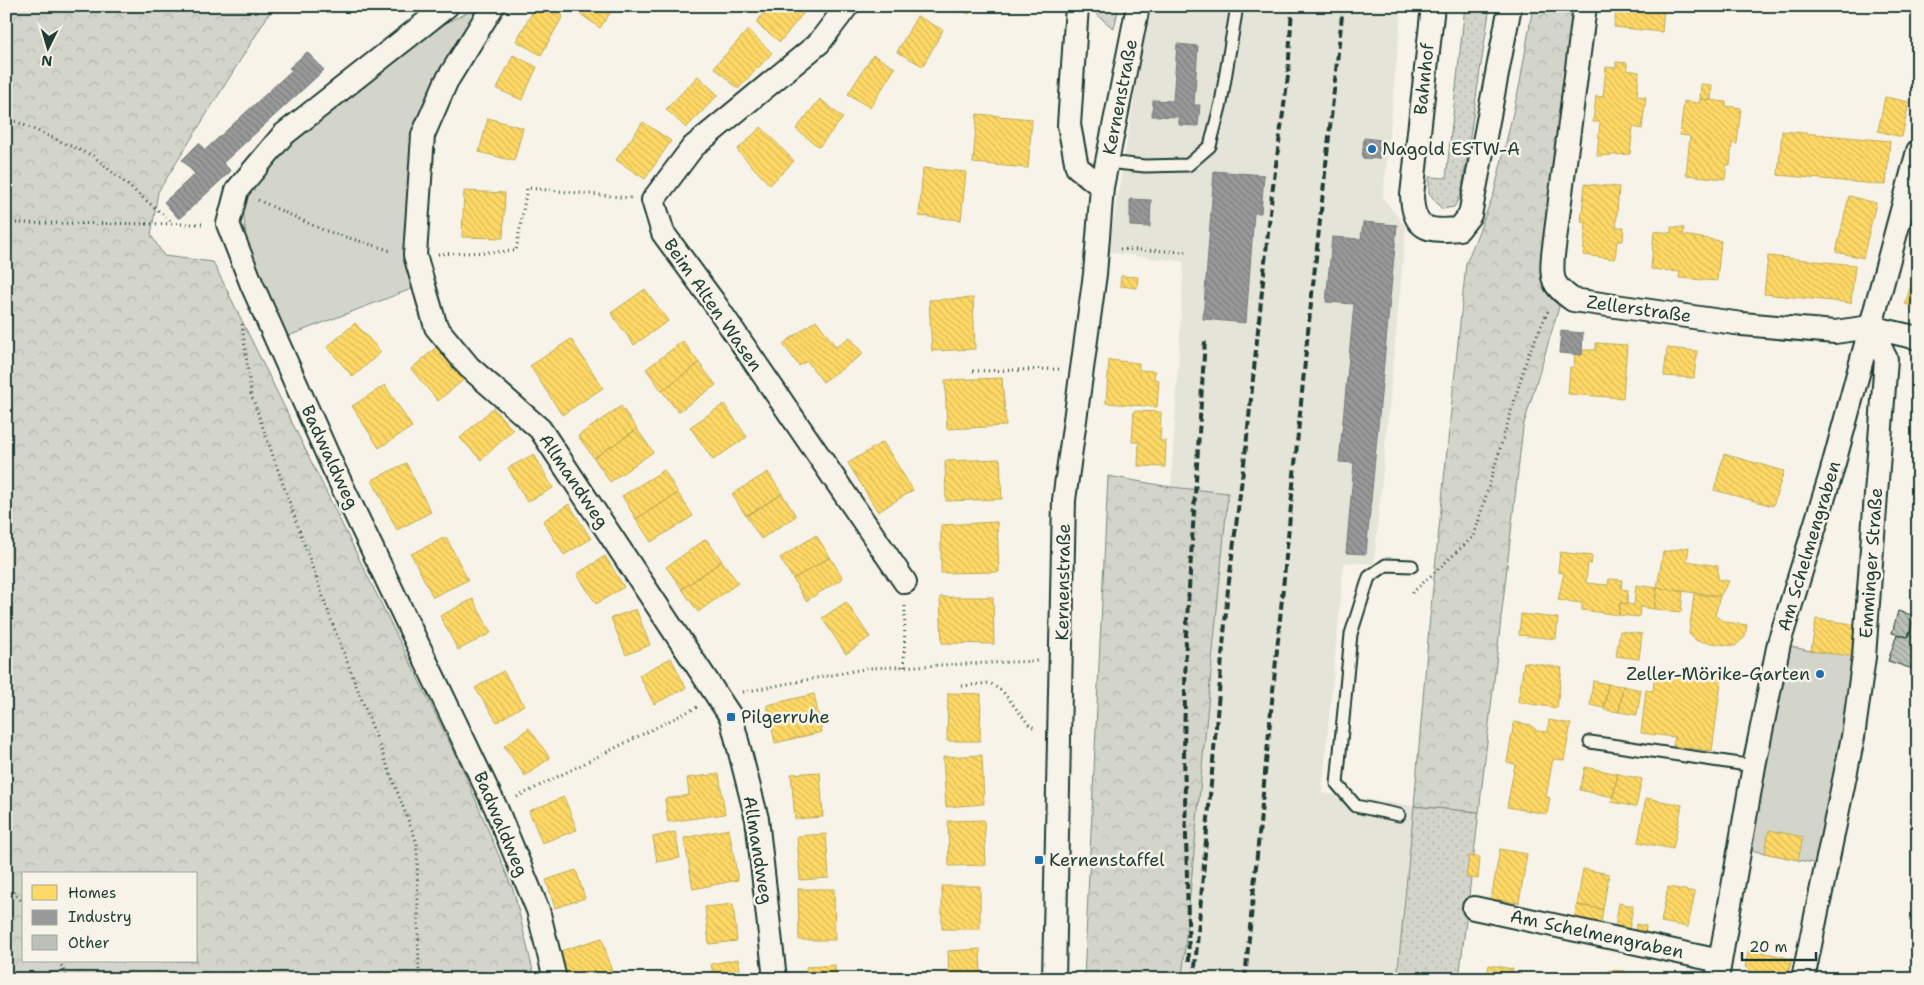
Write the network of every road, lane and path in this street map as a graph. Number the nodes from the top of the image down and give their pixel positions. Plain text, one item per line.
1 (447, 6) edge
2 (493, 6) edge
3 (847, 6) edge
4 (1077, 6) edge
5 (1138, 6) edge
6 (1237, 6) edge
7 (1433, 6) edge
8 (1510, 6) edge
9 (1586, 6) edge
10 (6, 117) edge
11 (1918, 151) edge
12 (1107, 162) junction
13 (1102, 187) junction
14 (237, 190) junction
15 (654, 200) junction
16 (6, 222) edge
17 (173, 224) junction
18 (228, 224) junction
19 (1116, 248) dead end
20 (1188, 252) dead end
21 (415, 255) junction
22 (1557, 289) junction
23 (241, 319) dead end
24 (1870, 327) junction
25 (1918, 338) edge
26 (1082, 368) junction
27 (973, 371) dead end
28 (1412, 566) dead end
29 (905, 582) joint
30 (1412, 593) dead end
31 (1061, 660) junction
32 (904, 667) junction
33 (962, 686) dead end
34 (718, 697) junction
35 (1060, 736) junction
36 (1590, 742) dead end
37 (1754, 766) junction
38 (496, 808) junction
39 (1399, 815) dead end
40 (6, 885) edge
41 (22, 901) edge
42 (1474, 908) dead end
43 (60, 962) edge
44 (1719, 970) edge
45 (68, 979) edge
46 (419, 979) edge
47 (555, 979) edge
48 (776, 979) edge
49 (1054, 979) edge
50 (1803, 979) edge

1 - 14 street
2 - 21 street, Allmandweg
3 - 15 street
4 - 13 street, Kernenstraße
5 - 12 street, Kernenstraße
6 - 12 lane
7 - 8 street, Bahnhof
9 - 22 street
10 - 17 path
11 - 24 street
12 - 13 street, Kernenstraße
13 - 26 street, Kernenstraße
14 - 18 street
14 - 21 path
15 - 21 path
15 - 29 street, Beim Alten Wasen
16 - 17 path
17 - 18 path
18 - 38 street, Badwaldweg
19 - 20 path
21 - 34 street, Allmandweg
22 - 24 street, Zellerstraße
22 - 30 path
23 - 46 path
24 - 25 street, Zellerstraße
24 - 37 street, Am Schelmengraben
24 - 50 street, Emminger Straße
26 - 27 path
26 - 31 street, Kernenstraße
28 - 39 lane
29 - 32 path
31 - 32 path
31 - 35 street, Kernenstraße
32 - 34 path
33 - 35 path
34 - 38 path
34 - 48 street, Allmandweg
35 - 49 street, Kernenstraße
36 - 37 lane
37 - 44 street, Am Schelmengraben
38 - 47 street, Badwaldweg
40 - 41 path
42 - 44 street, Am Schelmengraben
43 - 45 path

